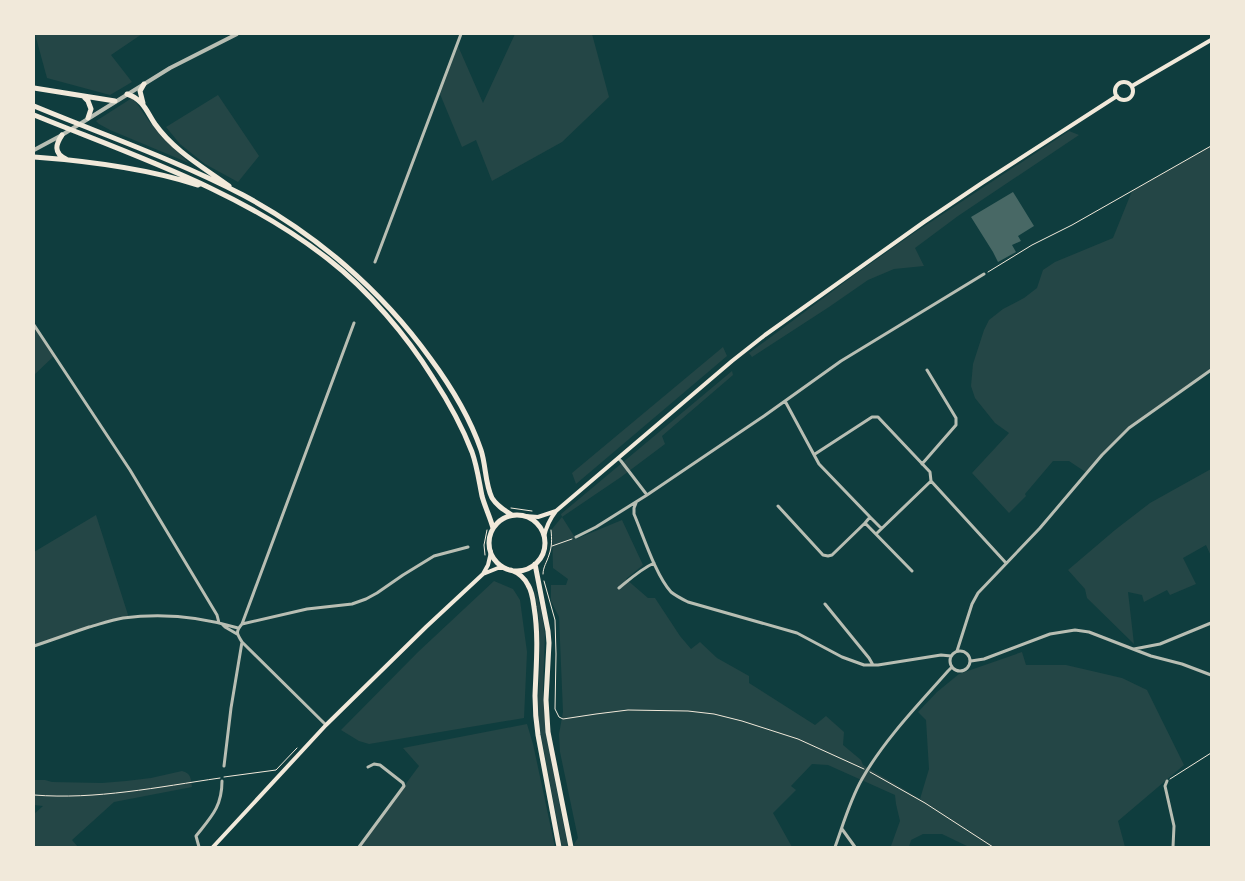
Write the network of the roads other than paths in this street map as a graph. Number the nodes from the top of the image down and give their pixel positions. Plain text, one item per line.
1 (237, 34) edge
2 (461, 34) edge
3 (1211, 40) edge
4 (144, 84) junction
5 (1132, 86) junction
6 (34, 88) edge
7 (127, 94) junction
8 (1117, 96) junction
9 (84, 97) junction
10 (115, 101) junction
11 (143, 104) junction
12 (34, 106) edge
13 (34, 115) edge
14 (88, 118) junction
15 (62, 135) junction
16 (34, 150) edge
17 (34, 157) edge
18 (68, 160) junction
19 (219, 192) junction
20 (242, 194) junction
21 (375, 262) dead end
22 (984, 274) road end
23 (354, 323) dead end
24 (34, 325) edge
25 (926, 370) dead end
26 (1211, 370) edge
27 (785, 401) junction
28 (814, 454) junction
29 (617, 458) junction
30 (922, 464) junction
31 (931, 481) junction
32 (647, 495) junction
33 (636, 502) junction
34 (778, 506) dead end
35 (556, 512) junction
36 (512, 515) junction
37 (525, 516) junction
38 (870, 517) junction
39 (865, 522) junction
40 (493, 528) junction
41 (882, 528) junction
42 (876, 534) junction
43 (544, 537) junction
44 (576, 537) road end
45 (468, 547) dead end
46 (491, 552) junction
47 (654, 563) junction
48 (1006, 563) junction
49 (535, 564) junction
50 (508, 569) junction
51 (912, 571) dead end
52 (483, 574) junction
53 (619, 588) dead end
54 (825, 604) dead end
55 (220, 623) junction
56 (242, 624) junction
57 (1211, 624) edge
58 (238, 628) junction
59 (237, 634) junction
60 (242, 642) junction
61 (34, 646) edge
62 (1133, 649) junction
63 (957, 652) junction
64 (951, 656) junction
65 (970, 661) junction
66 (873, 665) junction
67 (951, 668) junction
68 (1211, 675) edge
69 (326, 725) junction
70 (224, 766) dead end
71 (368, 767) dead end
72 (222, 781) dead end
73 (1167, 781) road end
74 (842, 828) junction
75 (199, 847) edge
76 (213, 847) edge
77 (360, 847) edge
78 (560, 847) edge
79 (571, 847) edge
80 (835, 847) edge
81 (855, 847) edge
82 (1173, 847) edge

1 - 4 street
2 - 21 street
3 - 5 main road
4 - 7 street
4 - 11 highway
5 - 8 main road
5 - 8 main road
6 - 9 highway
7 - 10 street
7 - 11 highway
8 - 29 main road
9 - 10 highway
9 - 14 highway
10 - 14 street
11 - 20 highway
12 - 20 highway
13 - 19 highway
14 - 15 street
15 - 16 street
15 - 18 highway
17 - 18 highway
18 - 19 highway
19 - 40 highway
20 - 36 highway
22 - 27 street
23 - 56 street
24 - 55 street
25 - 30 street
26 - 48 street
27 - 28 street
27 - 32 street
28 - 30 street
28 - 38 street
29 - 32 street
29 - 35 main road
30 - 31 street
31 - 41 street
31 - 48 street
32 - 33 street
33 - 44 street
33 - 47 street
34 - 39 street
35 - 37 main road
35 - 43 main road
36 - 37 highway
36 - 40 highway
37 - 43 highway
38 - 39 street
38 - 41 street
39 - 42 street
40 - 46 highway
41 - 42 street
42 - 51 street
43 - 49 highway
45 - 56 street
46 - 50 highway
46 - 52 main road
47 - 53 street
47 - 66 street
48 - 63 street
49 - 50 highway
49 - 79 highway
50 - 52 main road
50 - 78 highway
52 - 69 main road
54 - 66 street
55 - 58 street
55 - 59 street
55 - 61 street
56 - 58 street
57 - 62 street
58 - 59 street
59 - 60 street
60 - 69 street
60 - 70 street
62 - 65 street
62 - 68 street
63 - 64 street
63 - 65 street
64 - 66 street
64 - 67 street
65 - 67 street
67 - 74 street
69 - 76 main road
71 - 77 street
72 - 75 street
73 - 82 street
74 - 80 street
74 - 81 street

